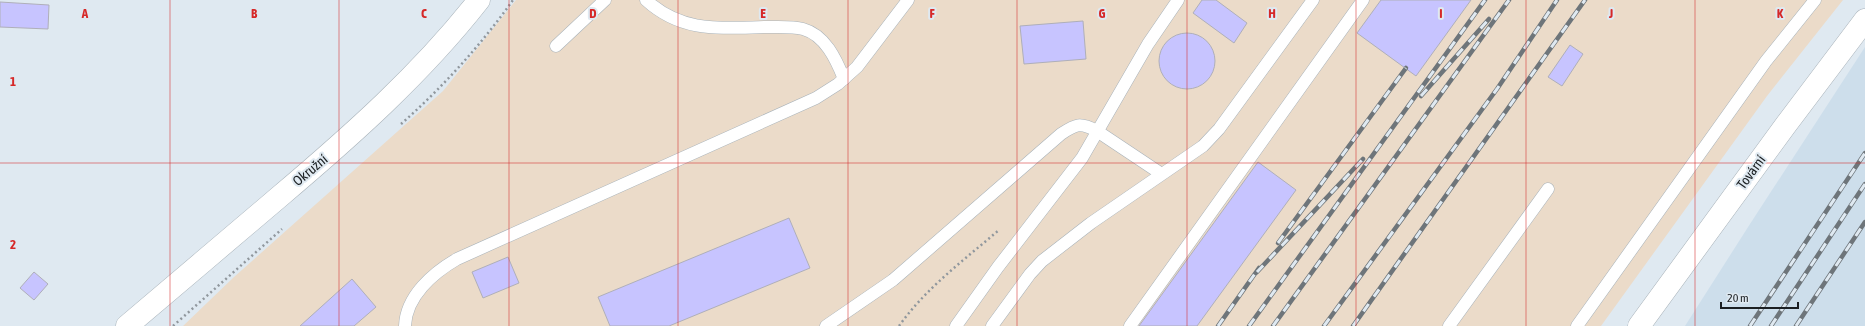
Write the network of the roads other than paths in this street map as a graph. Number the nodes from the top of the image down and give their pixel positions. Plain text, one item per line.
1 (479, 0) edge
2 (605, 0) edge
3 (646, 0) edge
4 (908, 0) edge
5 (1178, 0) edge
6 (1313, 0) edge
7 (1363, 0) edge
8 (1815, 0) edge
9 (1865, 20) edge
10 (556, 46) dead end
11 (844, 78) junction
12 (1097, 131) junction
13 (1160, 173) junction
14 (1548, 189) dead end
15 (127, 326) edge
16 (405, 326) edge
17 (826, 326) edge
18 (956, 326) edge
19 (992, 326) edge
20 (1130, 326) edge
21 (1450, 326) edge
22 (1577, 326) edge
23 (1639, 326) edge

1 - 15 street, Okružní
2 - 10 lane
3 - 11 lane
4 - 11 lane
5 - 12 lane
6 - 13 lane
7 - 20 lane
8 - 22 lane
9 - 23 street, Tovární
11 - 16 lane
12 - 13 lane
12 - 17 lane
12 - 18 lane
13 - 19 lane
14 - 21 lane

